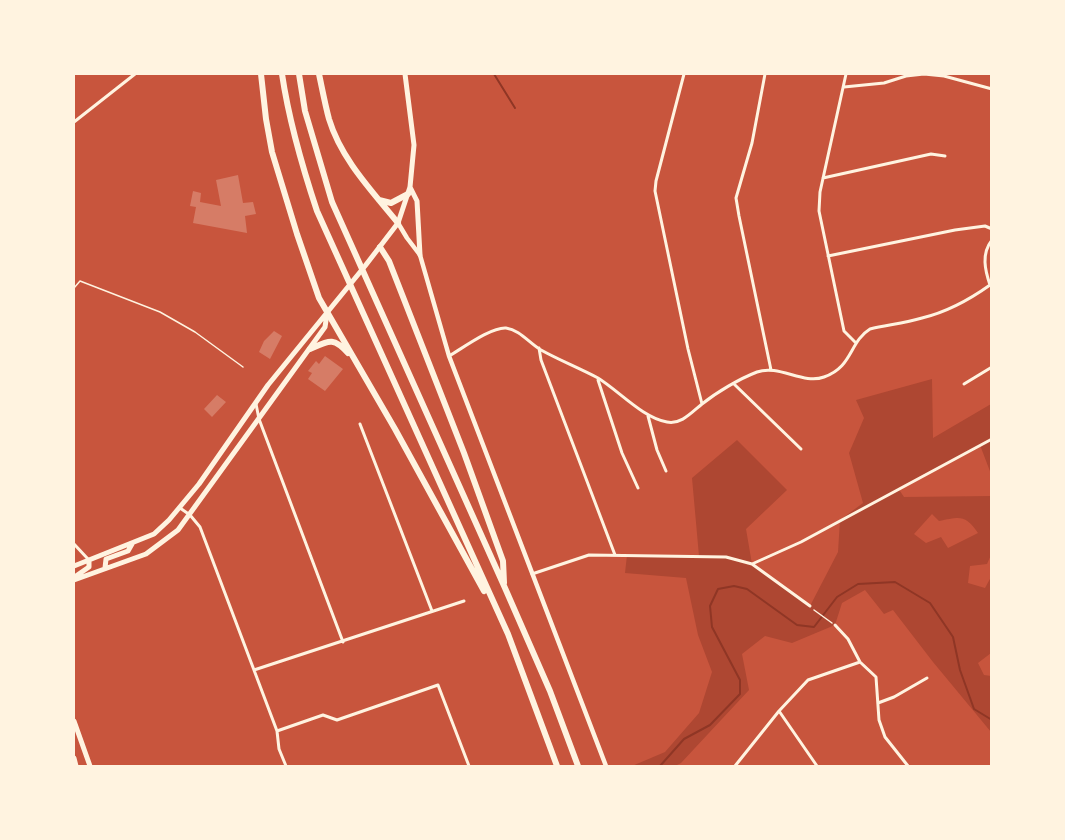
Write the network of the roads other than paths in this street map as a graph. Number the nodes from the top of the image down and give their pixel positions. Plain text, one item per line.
1 (135, 74) edge
2 (261, 74) edge
3 (282, 74) edge
4 (299, 74) edge
5 (319, 74) edge
6 (405, 74) edge
7 (684, 74) edge
8 (765, 74) edge
9 (846, 74) edge
10 (843, 87) junction
11 (992, 89) edge
12 (74, 122) edge
13 (945, 156) dead end
14 (823, 178) junction
15 (410, 187) junction
16 (408, 194) junction
17 (379, 200) junction
18 (398, 223) junction
19 (992, 230) edge
20 (992, 240) edge
21 (380, 247) junction
22 (420, 255) junction
23 (828, 256) junction
24 (991, 286) edge
25 (74, 288) edge
26 (328, 313) junction
27 (856, 343) junction
28 (538, 348) junction
29 (310, 349) junction
30 (449, 356) junction
31 (243, 367) dead end
32 (359, 367) junction
33 (992, 367) edge
34 (771, 370) junction
35 (597, 378) junction
36 (734, 384) junction
37 (964, 384) dead end
38 (256, 401) junction
39 (702, 405) junction
40 (648, 414) junction
41 (259, 419) junction
42 (360, 424) dead end
43 (992, 439) edge
44 (801, 449) dead end
45 (666, 471) dead end
46 (639, 488) dead end
47 (180, 508) junction
48 (190, 515) junction
49 (74, 544) edge
50 (132, 544) junction
51 (615, 555) junction
52 (89, 561) junction
53 (752, 564) junction
54 (74, 566) edge
55 (105, 568) junction
56 (532, 574) junction
57 (74, 579) edge
58 (505, 588) junction
59 (464, 601) dead end
60 (810, 606) road end
61 (432, 611) junction
62 (835, 626) road end
63 (508, 634) junction
64 (343, 642) junction
65 (860, 662) junction
66 (254, 670) junction
67 (927, 678) dead end
68 (878, 703) junction
69 (779, 711) junction
70 (74, 721) edge
71 (277, 731) junction
72 (74, 758) edge
73 (76, 766) edge
74 (90, 766) edge
75 (286, 766) edge
76 (469, 766) edge
77 (557, 766) edge
78 (578, 766) edge
79 (606, 766) edge
80 (735, 766) edge
81 (817, 766) edge
82 (908, 766) edge

1 - 12 street
2 - 26 highway
3 - 63 highway
4 - 58 highway
5 - 17 highway
6 - 15 main road
7 - 39 street
8 - 34 street
9 - 10 street
10 - 11 street
10 - 14 street
13 - 14 street
14 - 23 street
15 - 16 main road
15 - 22 main road
16 - 17 highway
16 - 18 main road
17 - 18 highway
18 - 21 main road
18 - 22 street
19 - 23 street
20 - 24 street
21 - 26 main road
21 - 58 highway
22 - 30 street
23 - 27 street
24 - 27 street
25 - 31 lane
26 - 29 main road
26 - 32 highway
26 - 38 main road
27 - 34 street
28 - 30 street
28 - 35 street
28 - 51 street
29 - 32 highway
29 - 41 main road
30 - 56 street
32 - 63 highway
33 - 37 street
34 - 36 street
35 - 40 street
35 - 46 street
36 - 39 street
36 - 44 street
38 - 41 street
38 - 47 main road
39 - 40 street
40 - 45 street
41 - 48 main road
41 - 64 street
42 - 61 street
43 - 53 street
47 - 48 street
47 - 50 main road
48 - 55 main road
48 - 66 street
49 - 52 street
50 - 52 main road
50 - 55 main road
51 - 53 street
51 - 56 street
52 - 54 main road
52 - 57 main road
53 - 60 street
55 - 57 main road
56 - 79 street
58 - 78 highway
59 - 61 street
61 - 64 street
62 - 65 street
63 - 77 highway
64 - 66 street
65 - 68 street
65 - 69 street
66 - 71 street
67 - 68 street
68 - 82 street
69 - 80 street
69 - 81 street
70 - 74 main road
71 - 75 street
71 - 76 street
72 - 73 main road

